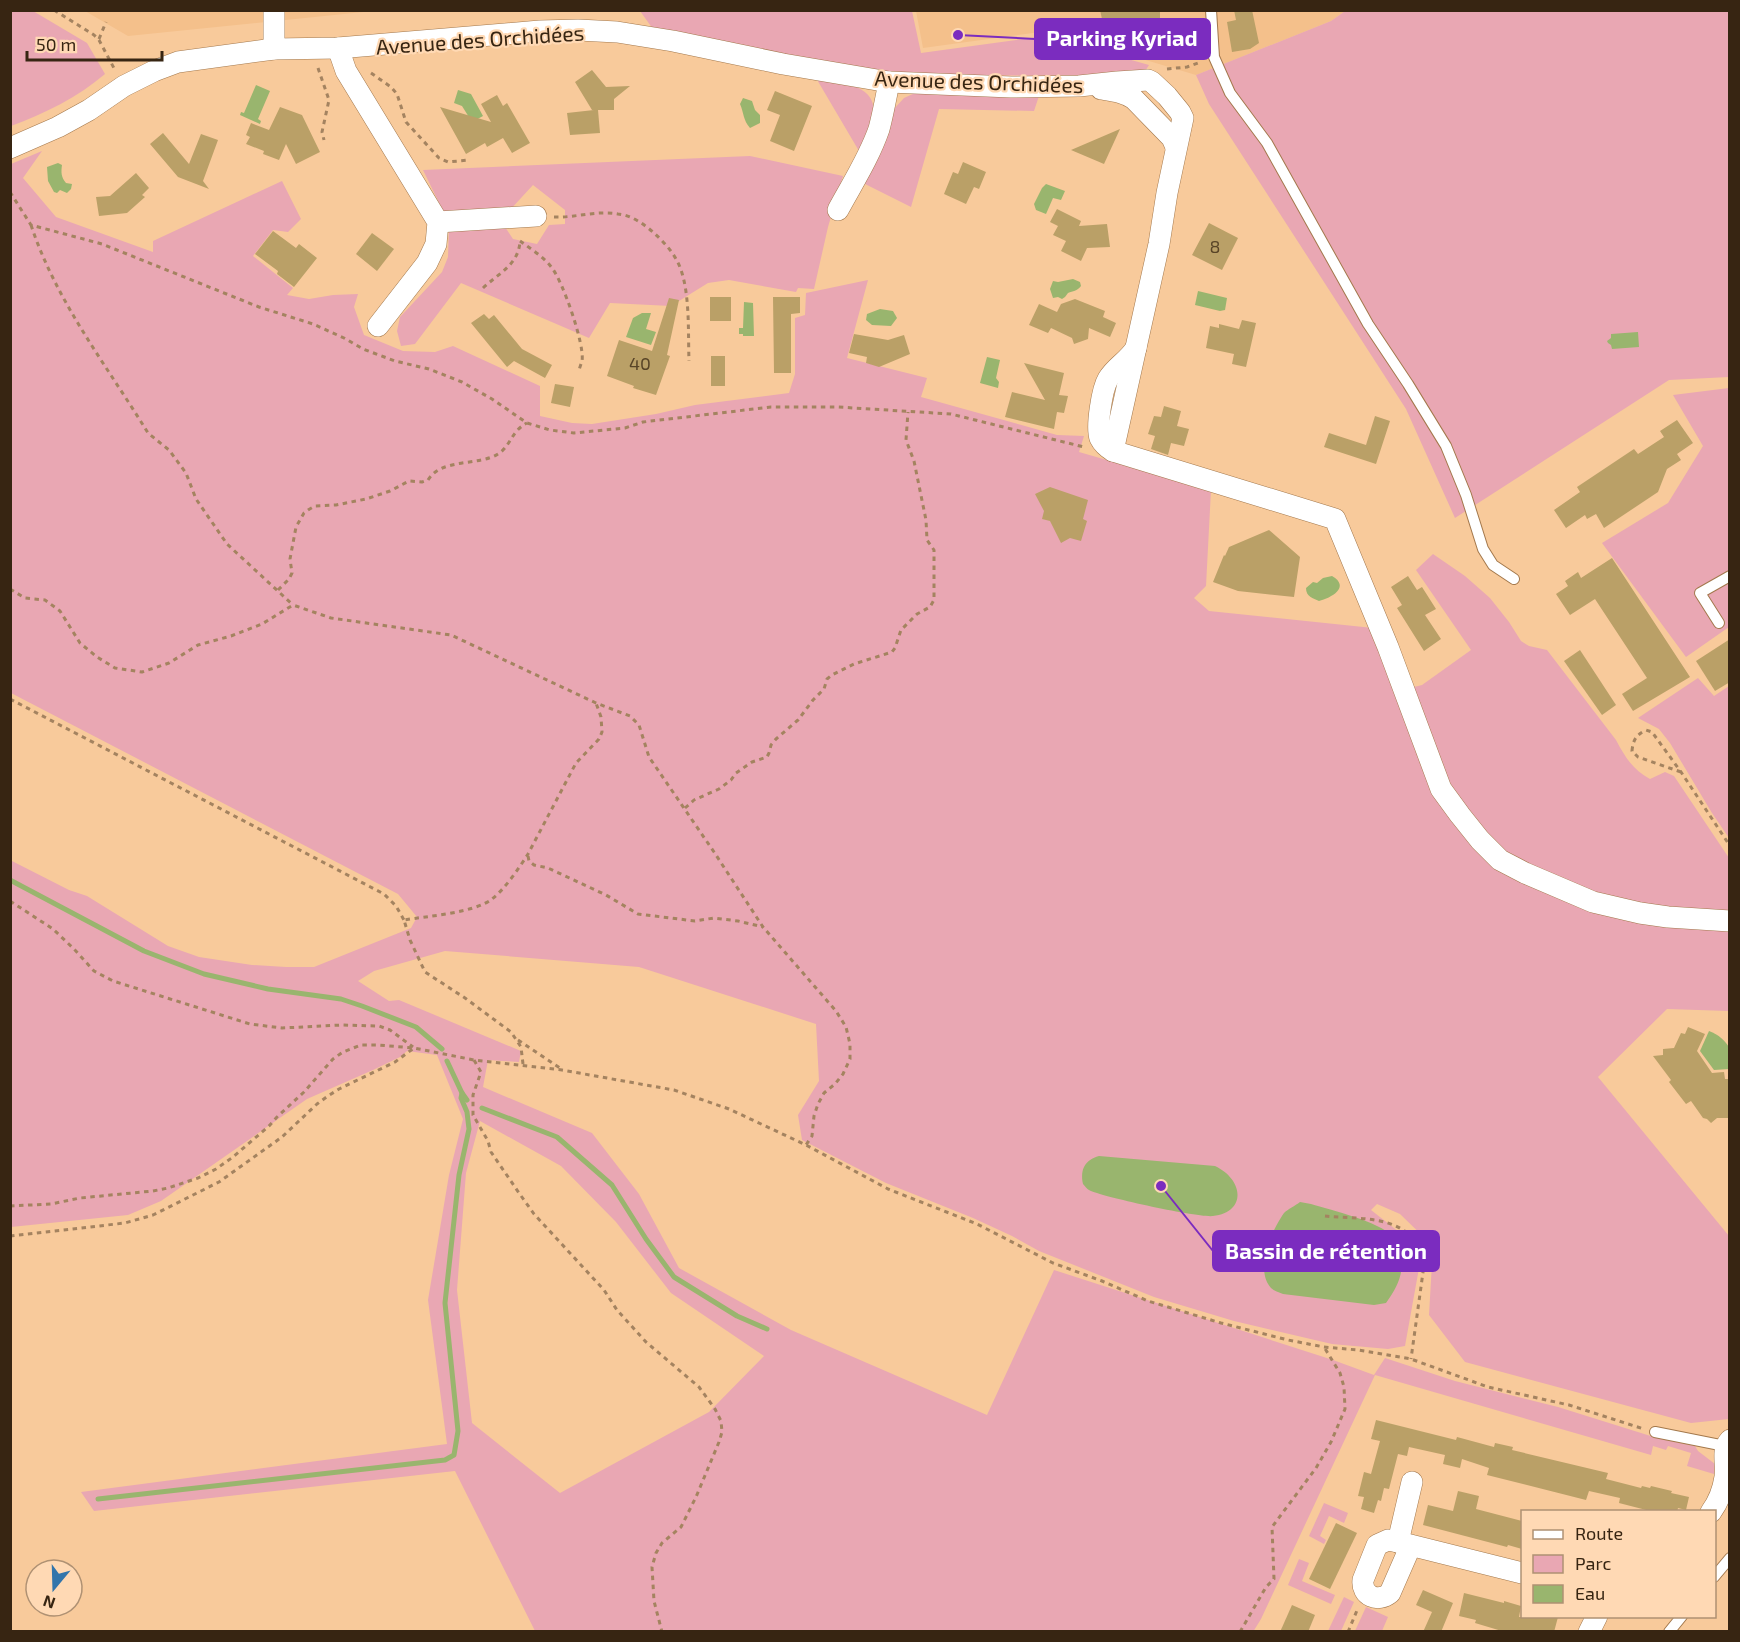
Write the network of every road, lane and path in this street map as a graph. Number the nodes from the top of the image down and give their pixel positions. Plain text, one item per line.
1 (54, 10) edge
2 (274, 10) edge
3 (1211, 10) edge
4 (106, 22) dead end
5 (99, 40) junction
6 (338, 48) junction
7 (312, 49) junction
8 (274, 50) junction
9 (1214, 57) junction
10 (346, 71) junction
11 (1148, 80) junction
12 (889, 82) junction
13 (124, 86) junction
14 (1079, 86) junction
15 (324, 140) dead end
16 (1176, 147) junction
17 (10, 148) edge
18 (469, 160) dead end
19 (10, 192) edge
20 (838, 210) dead end
21 (536, 216) joint
22 (501, 218) junction
23 (438, 222) junction
24 (31, 225) junction
25 (520, 241) junction
26 (483, 288) dead end
27 (378, 326) dead end
28 (689, 361) dead end
29 (579, 370) dead end
30 (908, 412) junction
31 (527, 423) junction
32 (1113, 451) junction
33 (1730, 576) edge
34 (1514, 579) dead end
35 (10, 589) edge
36 (278, 590) junction
37 (293, 605) junction
38 (1719, 623) dead end
39 (10, 699) edge
40 (596, 704) junction
41 (1681, 772) junction
42 (685, 808) junction
43 (1730, 846) edge
44 (528, 854) junction
45 (10, 901) edge
46 (404, 920) junction
47 (1730, 921) edge
48 (763, 927) junction
49 (517, 1039) junction
50 (414, 1048) junction
51 (474, 1060) junction
52 (523, 1064) junction
53 (562, 1070) junction
54 (806, 1145) junction
55 (10, 1206) edge
56 (1325, 1216) dead end
57 (10, 1236) edge
58 (1324, 1347) junction
59 (1411, 1359) junction
60 (1655, 1432) joint
61 (1727, 1443) edge
62 (1412, 1482) dead end
63 (1712, 1510) edge
64 (1730, 1558) edge
65 (1521, 1573) edge
66 (1716, 1575) edge
67 (1596, 1618) edge
68 (1681, 1618) edge
69 (662, 1632) edge
70 (1240, 1632) edge
71 (1589, 1632) edge
72 (1669, 1632) edge

1 - 5 path
2 - 8 street
3 - 9 lane
4 - 5 path
5 - 13 path
6 - 7 street, Avenue des Orchidées
6 - 10 street
6 - 12 street, Avenue des Orchidées
7 - 8 street, Avenue des Orchidées
7 - 15 path
8 - 13 street, Avenue des Orchidées
9 - 11 path
9 - 34 lane
10 - 18 path
10 - 23 street
11 - 14 street, Avenue des Orchidées
11 - 16 street
12 - 14 street, Avenue des Orchidées
12 - 20 street
13 - 17 street, Avenue des Orchidées
14 - 16 street
16 - 32 street
19 - 24 path
21 - 22 street
21 - 28 path
22 - 23 street
22 - 25 path
23 - 27 street
24 - 31 path
24 - 36 path
25 - 26 path
25 - 29 path
30 - 31 path
30 - 32 path
30 - 42 path
31 - 36 path
32 - 47 street
33 - 38 lane
35 - 37 path
36 - 37 path
37 - 40 path
39 - 46 path
40 - 42 path
40 - 44 path
41 - 41 path
41 - 43 path
42 - 48 path
44 - 46 path
44 - 48 path
45 - 50 path
46 - 49 path
48 - 54 path
49 - 52 path
49 - 53 path
50 - 51 path
50 - 55 path
50 - 57 path
51 - 52 path
51 - 69 path
52 - 53 path
53 - 54 path
54 - 58 path
56 - 59 path
58 - 59 path
58 - 70 path
59 - 60 path
60 - 61 lane
61 - 63 street
62 - 65 street
64 - 66 lane
67 - 71 street
68 - 72 lane

